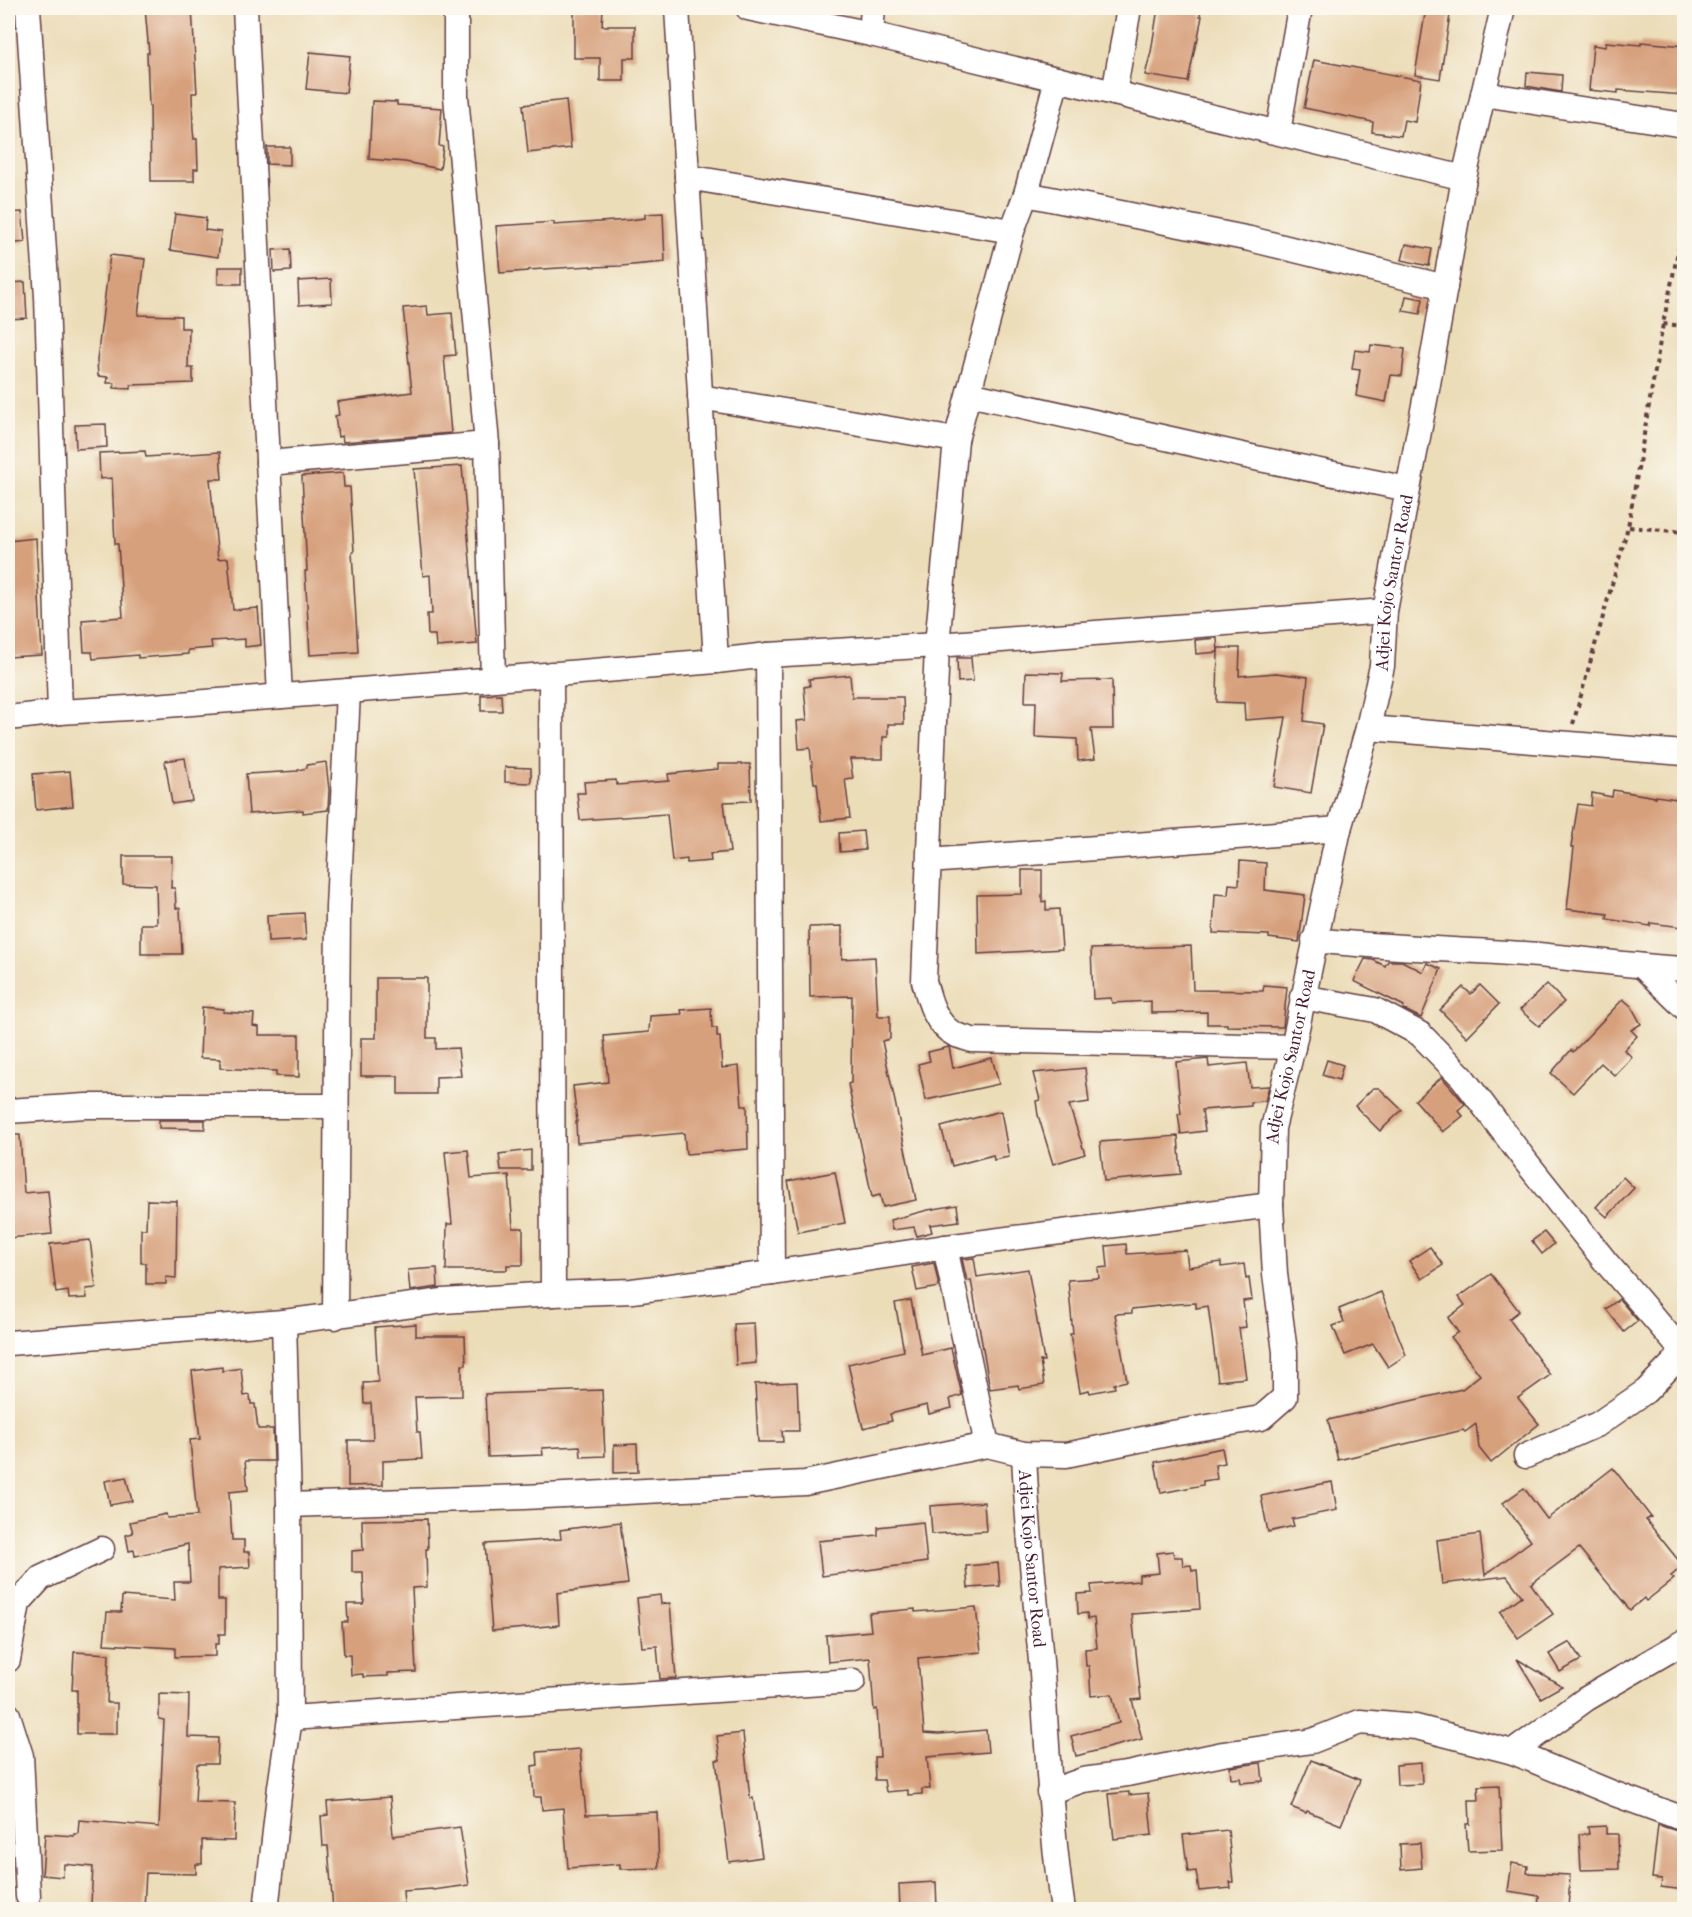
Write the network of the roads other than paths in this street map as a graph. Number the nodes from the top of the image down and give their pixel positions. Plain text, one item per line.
1 (28, 8) edge
2 (245, 8) edge
3 (456, 8) edge
4 (676, 8) edge
5 (748, 8) edge
6 (873, 8) edge
7 (1129, 8) edge
8 (1300, 8) edge
9 (1503, 8) edge
10 (871, 34) junction
11 (1057, 79) junction
12 (1114, 93) junction
13 (1483, 94) junction
14 (1684, 125) edge
15 (1278, 132) junction
16 (687, 177) junction
17 (1464, 178) junction
18 (1026, 194) junction
19 (1012, 231) junction
20 (1445, 286) junction
21 (969, 394) junction
22 (700, 397) junction
23 (956, 441) junction
24 (487, 444) junction
25 (268, 464) junction
26 (1408, 489) junction
27 (1385, 611) junction
28 (937, 645) junction
29 (768, 655) junction
30 (716, 661) junction
31 (551, 674) junction
32 (493, 679) junction
33 (348, 691) junction
34 (280, 696) junction
35 (60, 712) junction
36 (8, 718) edge
37 (1368, 728) junction
38 (1684, 753) edge
39 (1339, 829) junction
40 (929, 861) junction
41 (1314, 940) junction
42 (1642, 966) junction
43 (1684, 969) edge
44 (1302, 997) junction
45 (1684, 1006) edge
46 (1293, 1047) junction
47 (336, 1106) junction
48 (8, 1111) edge
49 (1271, 1204) junction
50 (945, 1247) junction
51 (772, 1273) junction
52 (553, 1294) junction
53 (334, 1317) junction
54 (284, 1322) junction
55 (8, 1343) edge
56 (1684, 1352) edge
57 (987, 1444) junction
58 (1024, 1455) junction
59 (1526, 1456) dead end
60 (289, 1505) junction
61 (102, 1549) dead end
62 (1684, 1642) edge
63 (8, 1660) edge
64 (853, 1681) dead end
65 (8, 1715) edge
66 (290, 1718) junction
67 (1513, 1752) junction
68 (1049, 1792) junction
69 (1684, 1819) edge
70 (28, 1896) dead end
71 (266, 1910) edge
72 (1063, 1910) edge

1 - 35 street
2 - 25 street
3 - 24 street
4 - 16 street
5 - 10 street
6 - 10 street
7 - 12 street
8 - 15 street
9 - 13 street, Adjei Kojo Santor Road
10 - 11 street
11 - 12 street
11 - 18 street
12 - 15 street
13 - 14 street
13 - 17 street, Adjei Kojo Santor Road
15 - 17 street
16 - 19 street
16 - 22 street
17 - 20 street, Adjei Kojo Santor Road
18 - 19 street
18 - 20 street
19 - 21 street
20 - 26 street, Adjei Kojo Santor Road
21 - 23 street
21 - 26 street
22 - 23 street
22 - 30 street
23 - 28 street
24 - 25 street
24 - 32 street
25 - 34 street
26 - 27 street, Adjei Kojo Santor Road
27 - 28 street
27 - 37 street, Adjei Kojo Santor Road
28 - 29 street
28 - 40 street
29 - 30 street
29 - 51 street
30 - 31 street
31 - 32 street
31 - 52 street
32 - 33 street
33 - 34 street
33 - 47 street
34 - 35 street
35 - 36 street
37 - 38 street
37 - 39 street, Adjei Kojo Santor Road
39 - 40 street
39 - 41 street, Adjei Kojo Santor Road
40 - 46 street
41 - 42 street
41 - 44 street, Adjei Kojo Santor Road
42 - 43 street
42 - 45 street
44 - 46 street, Adjei Kojo Santor Road
44 - 56 street
46 - 49 street, Adjei Kojo Santor Road
47 - 48 street
47 - 53 street
49 - 50 street
49 - 58 street, Adjei Kojo Santor Road
50 - 51 street
50 - 57 street
51 - 52 street
52 - 53 street
53 - 54 street
54 - 55 street
54 - 60 street
56 - 59 street
57 - 58 street
57 - 60 street
58 - 68 street, Adjei Kojo Santor Road
60 - 66 street
61 - 63 street
62 - 67 street
64 - 66 street
65 - 70 street
66 - 71 street
67 - 68 street
67 - 69 street
68 - 72 street, Adjei Kojo Santor Road

